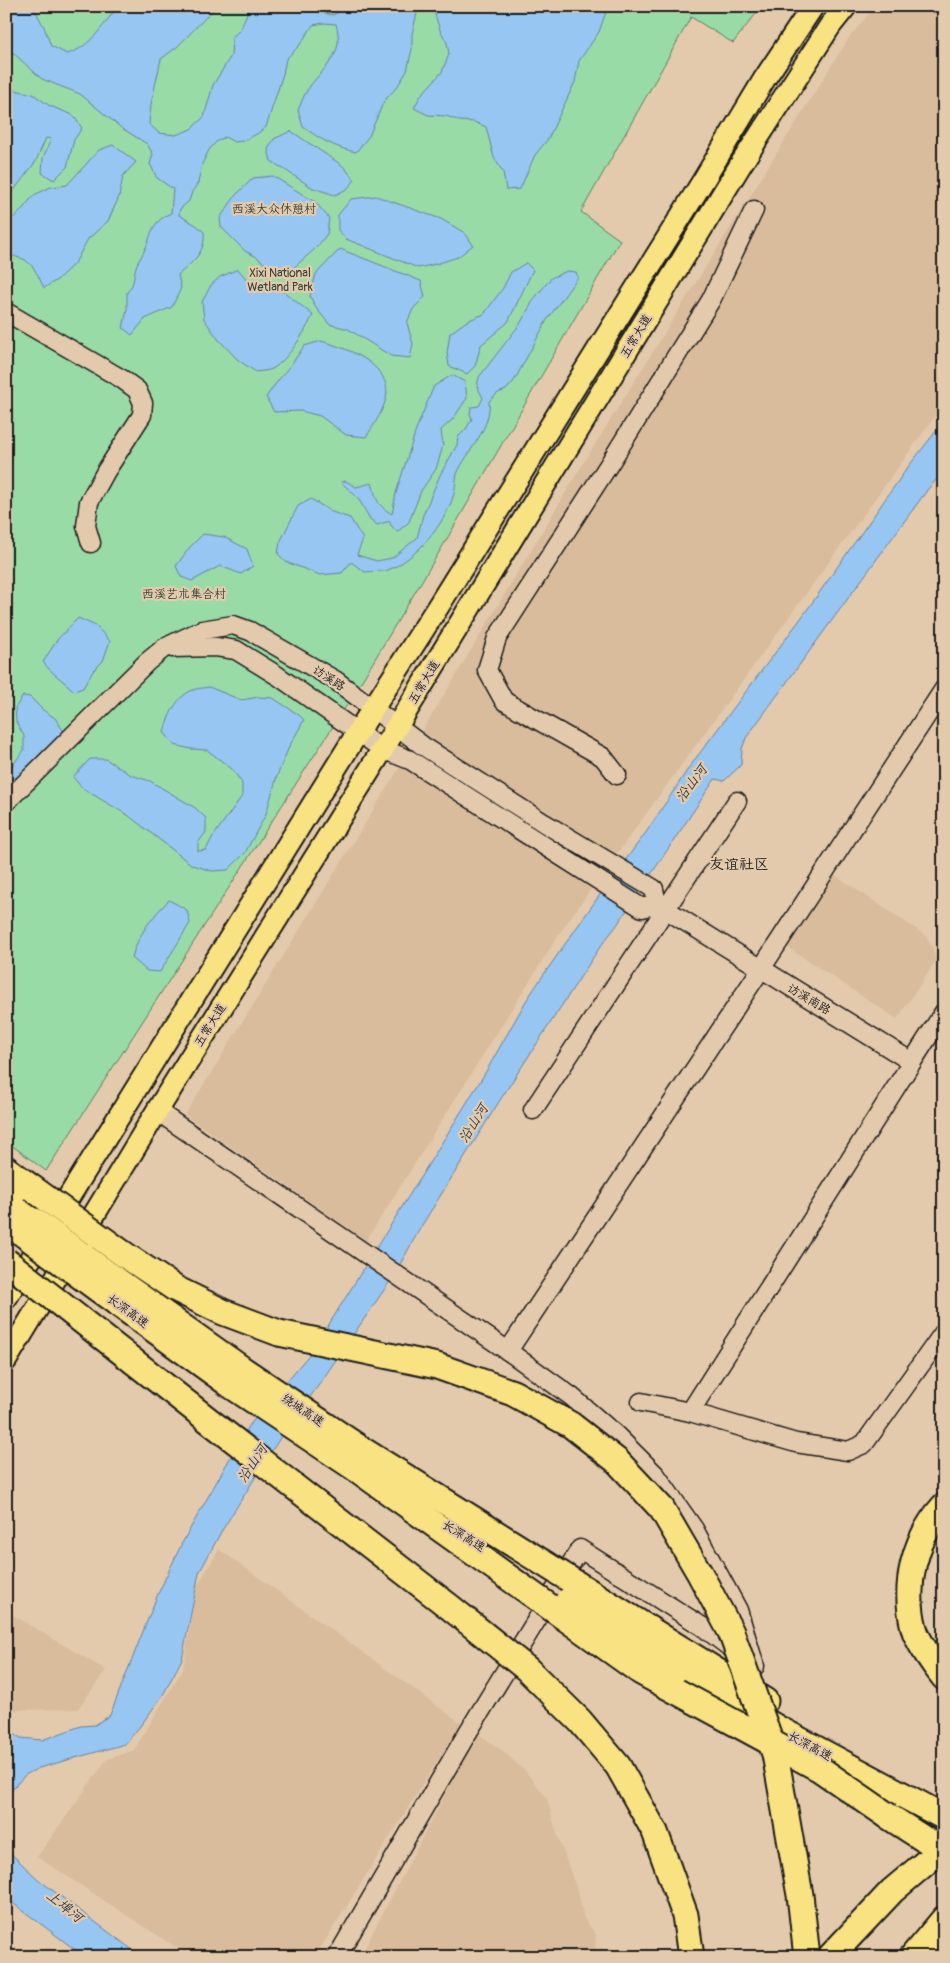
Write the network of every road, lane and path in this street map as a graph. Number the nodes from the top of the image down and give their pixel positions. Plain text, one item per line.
1 (813, 6) edge
2 (846, 6) edge
3 (754, 210) dead end
4 (6, 312) edge
5 (91, 543) dead end
6 (164, 648) junction
7 (944, 689) edge
8 (372, 709) junction
9 (396, 728) junction
10 (358, 732) junction
11 (382, 750) junction
12 (617, 775) dead end
13 (737, 801) dead end
14 (6, 802) edge
15 (655, 903) junction
16 (761, 969) junction
17 (944, 1012) edge
18 (912, 1062) junction
19 (533, 1110) dead end
20 (157, 1111) junction
21 (6, 1169) edge
22 (6, 1199) edge
23 (6, 1221) edge
24 (31, 1229) junction
25 (6, 1260) edge
26 (6, 1298) edge
27 (944, 1332) edge
28 (508, 1351) junction
29 (6, 1360) edge
30 (641, 1402) dead end
31 (690, 1412) junction
32 (361, 1460) junction
33 (944, 1506) edge
34 (944, 1526) edge
35 (944, 1651) edge
36 (682, 1660) junction
37 (944, 1677) edge
38 (944, 1803) edge
39 (944, 1817) edge
40 (944, 1847) edge
41 (944, 1852) edge
42 (944, 1920) edge
43 (944, 1947) edge
44 (337, 1957) edge
45 (691, 1957) edge
46 (807, 1957) edge
47 (830, 1957) edge
48 (912, 1957) edge
49 (935, 1957) edge

1 - 8 main road, 五常大道
2 - 9 main road, 五常大道
3 - 12 street
4 - 5 street
6 - 8 street, 访溪路
6 - 10 street
6 - 14 street, 访溪路
7 - 16 street
8 - 9 street, 访溪路
8 - 10 main road, 五常大道
9 - 11 main road, 五常大道
9 - 15 street, 访溪路
10 - 11 street
10 - 26 main road, 五常大道
11 - 15 street
11 - 20 main road, 五常大道
13 - 15 street
15 - 16 street, 访溪南路
15 - 19 street
16 - 18 street, 访溪南路
16 - 28 street
17 - 18 street
18 - 31 street
20 - 28 street
20 - 29 main road, 五常大道
21 - 46 highway, bridge
22 - 24 highway, 长深高速
23 - 24 highway, 长深高速
24 - 32 highway, 长深高速, bridge
25 - 45 highway, bridge
27 - 31 street
28 - 44 street
30 - 31 street
32 - 36 highway, 长深高速, bridge
32 - 41 highway, bridge
33 - 37 highway
34 - 35 highway
36 - 38 highway, 长深高速
36 - 39 highway, 长深高速
40 - 47 highway
42 - 48 highway
43 - 49 highway

